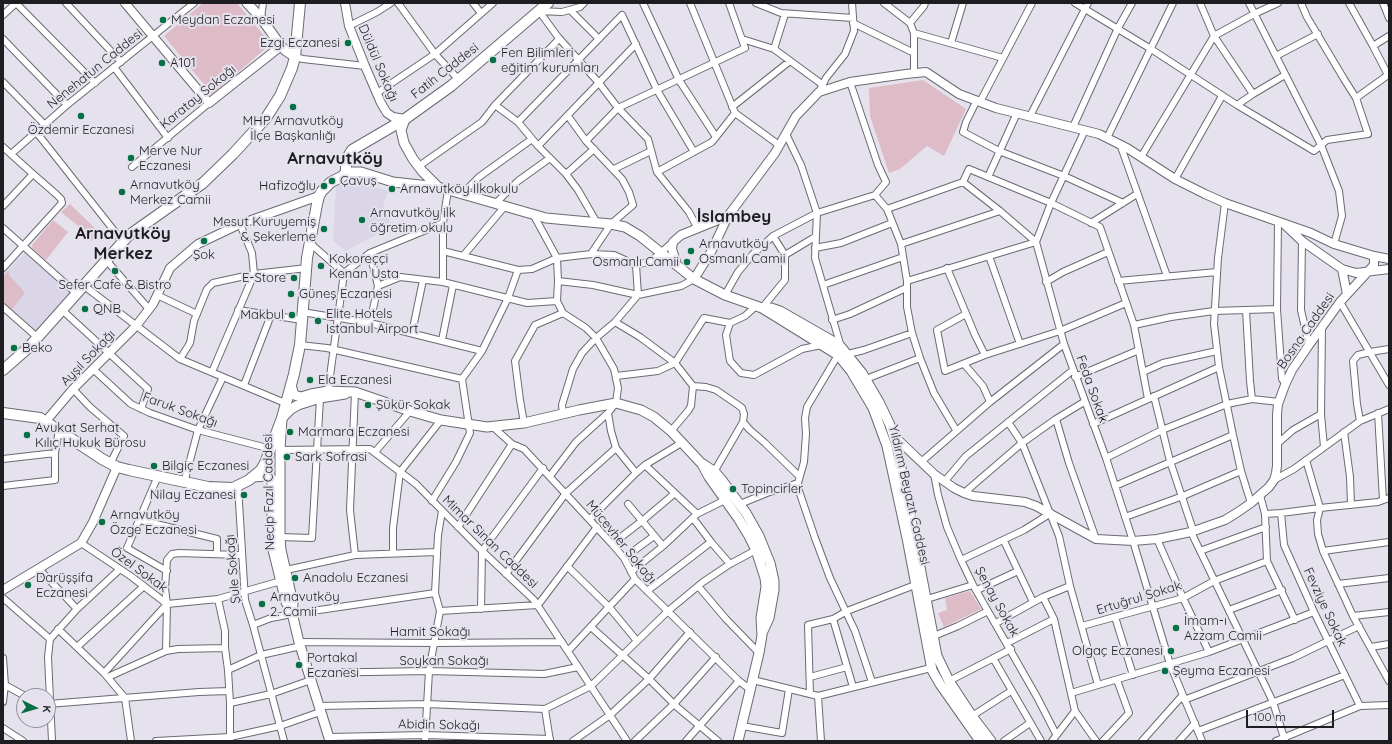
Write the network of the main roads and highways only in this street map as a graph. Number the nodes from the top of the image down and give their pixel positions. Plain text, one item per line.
1 (248, 3) edge
2 (300, 3) edge
3 (548, 3) edge
4 (538, 6) edge
5 (295, 57) junction
6 (405, 119) junction
7 (421, 169) junction
8 (346, 172) junction
9 (413, 185) junction
10 (438, 186) junction
11 (759, 307) junction
12 (839, 351) junction
13 (3, 370) edge
14 (291, 386) junction
15 (355, 392) junction
16 (301, 397) junction
17 (285, 403) junction
18 (3, 413) edge
19 (282, 418) junction
20 (276, 449) junction
21 (702, 464) junction
22 (252, 477) junction
23 (292, 614) junction
24 (762, 635) junction
25 (329, 739) edge
26 (738, 741) edge
27 (980, 741) edge
28 (991, 741) edge

1 - 5 main road
2 - 5 main road
3 - 4 main road, Fatih Caddesi
4 - 6 main road, Fatih Caddesi
5 - 13 main road
6 - 7 main road
6 - 8 main road, Fatih Caddesi
7 - 9 main road
7 - 10 main road
8 - 9 main road, Yıldırım Beyazıt Caddesi
8 - 14 main road
9 - 10 main road, Yıldırım Beyazıt Caddesi
10 - 11 main road, Yıldırım Beyazıt Caddesi
11 - 12 main road, Yıldırım Beyazıt Caddesi
11 - 12 main road
12 - 27 main road, Yıldırım Beyazıt Caddesi
12 - 28 main road
14 - 16 main road
14 - 17 main road
15 - 16 main road
15 - 19 main road
15 - 21 main road
16 - 17 main road
17 - 19 main road
18 - 22 main road
19 - 20 main road
20 - 22 main road
20 - 23 main road, Necip Fazıl Caddesi
21 - 24 main road
21 - 24 main road
22 - 23 main road, Necip Fazıl Caddesi
23 - 25 main road, Necip Fazıl Caddesi
24 - 26 main road

